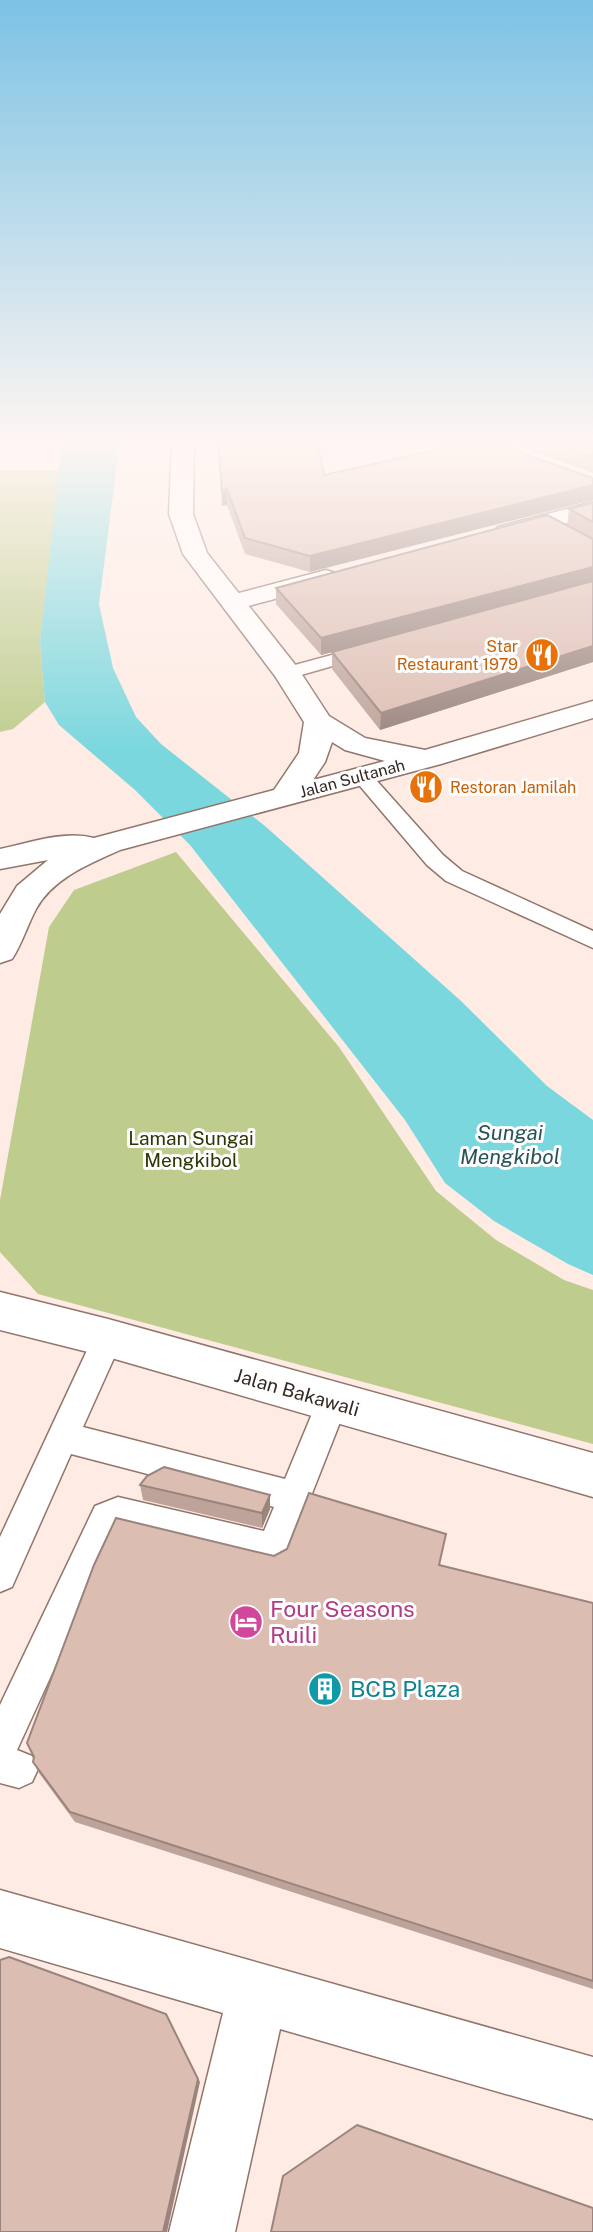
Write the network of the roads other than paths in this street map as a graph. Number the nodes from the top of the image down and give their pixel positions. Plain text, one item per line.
1 (192, 544) edge
2 (350, 572) edge
3 (233, 602) junction
4 (380, 647) edge
5 (287, 673) junction
6 (593, 709) edge
7 (318, 722) junction
8 (431, 758) junction
9 (361, 775) junction
10 (286, 795) junction
11 (109, 843) junction
12 (0, 859) edge
13 (593, 940) edge
14 (0, 951) edge
15 (0, 1311) edge
16 (108, 1338) junction
17 (332, 1402) junction
18 (62, 1437) junction
19 (593, 1475) edge
20 (294, 1497) junction
21 (0, 1575) edge
22 (6, 1760) edge
23 (0, 1919) edge
24 (258, 1993) junction
25 (593, 2088) edge
26 (202, 2232) edge

1 - 3 street
2 - 3 street
3 - 5 street
4 - 5 lane
5 - 7 street
6 - 8 street, Jalan Sultanah
7 - 8 street
7 - 10 street
8 - 9 street, Jalan Sultanah
9 - 10 street, Jalan Sultanah
9 - 13 lane
10 - 11 street, Jalan Sultanah
11 - 12 street, Jalan Sultanah
11 - 14 street, Jalan Sultanah
15 - 16 street, Jalan Bakawali
16 - 17 street, Jalan Bakawali
16 - 18 lane
17 - 19 street, Jalan Bakawali
17 - 20 lane
18 - 20 lane
18 - 21 lane
20 - 22 lane
23 - 24 street
24 - 25 street
24 - 26 street

